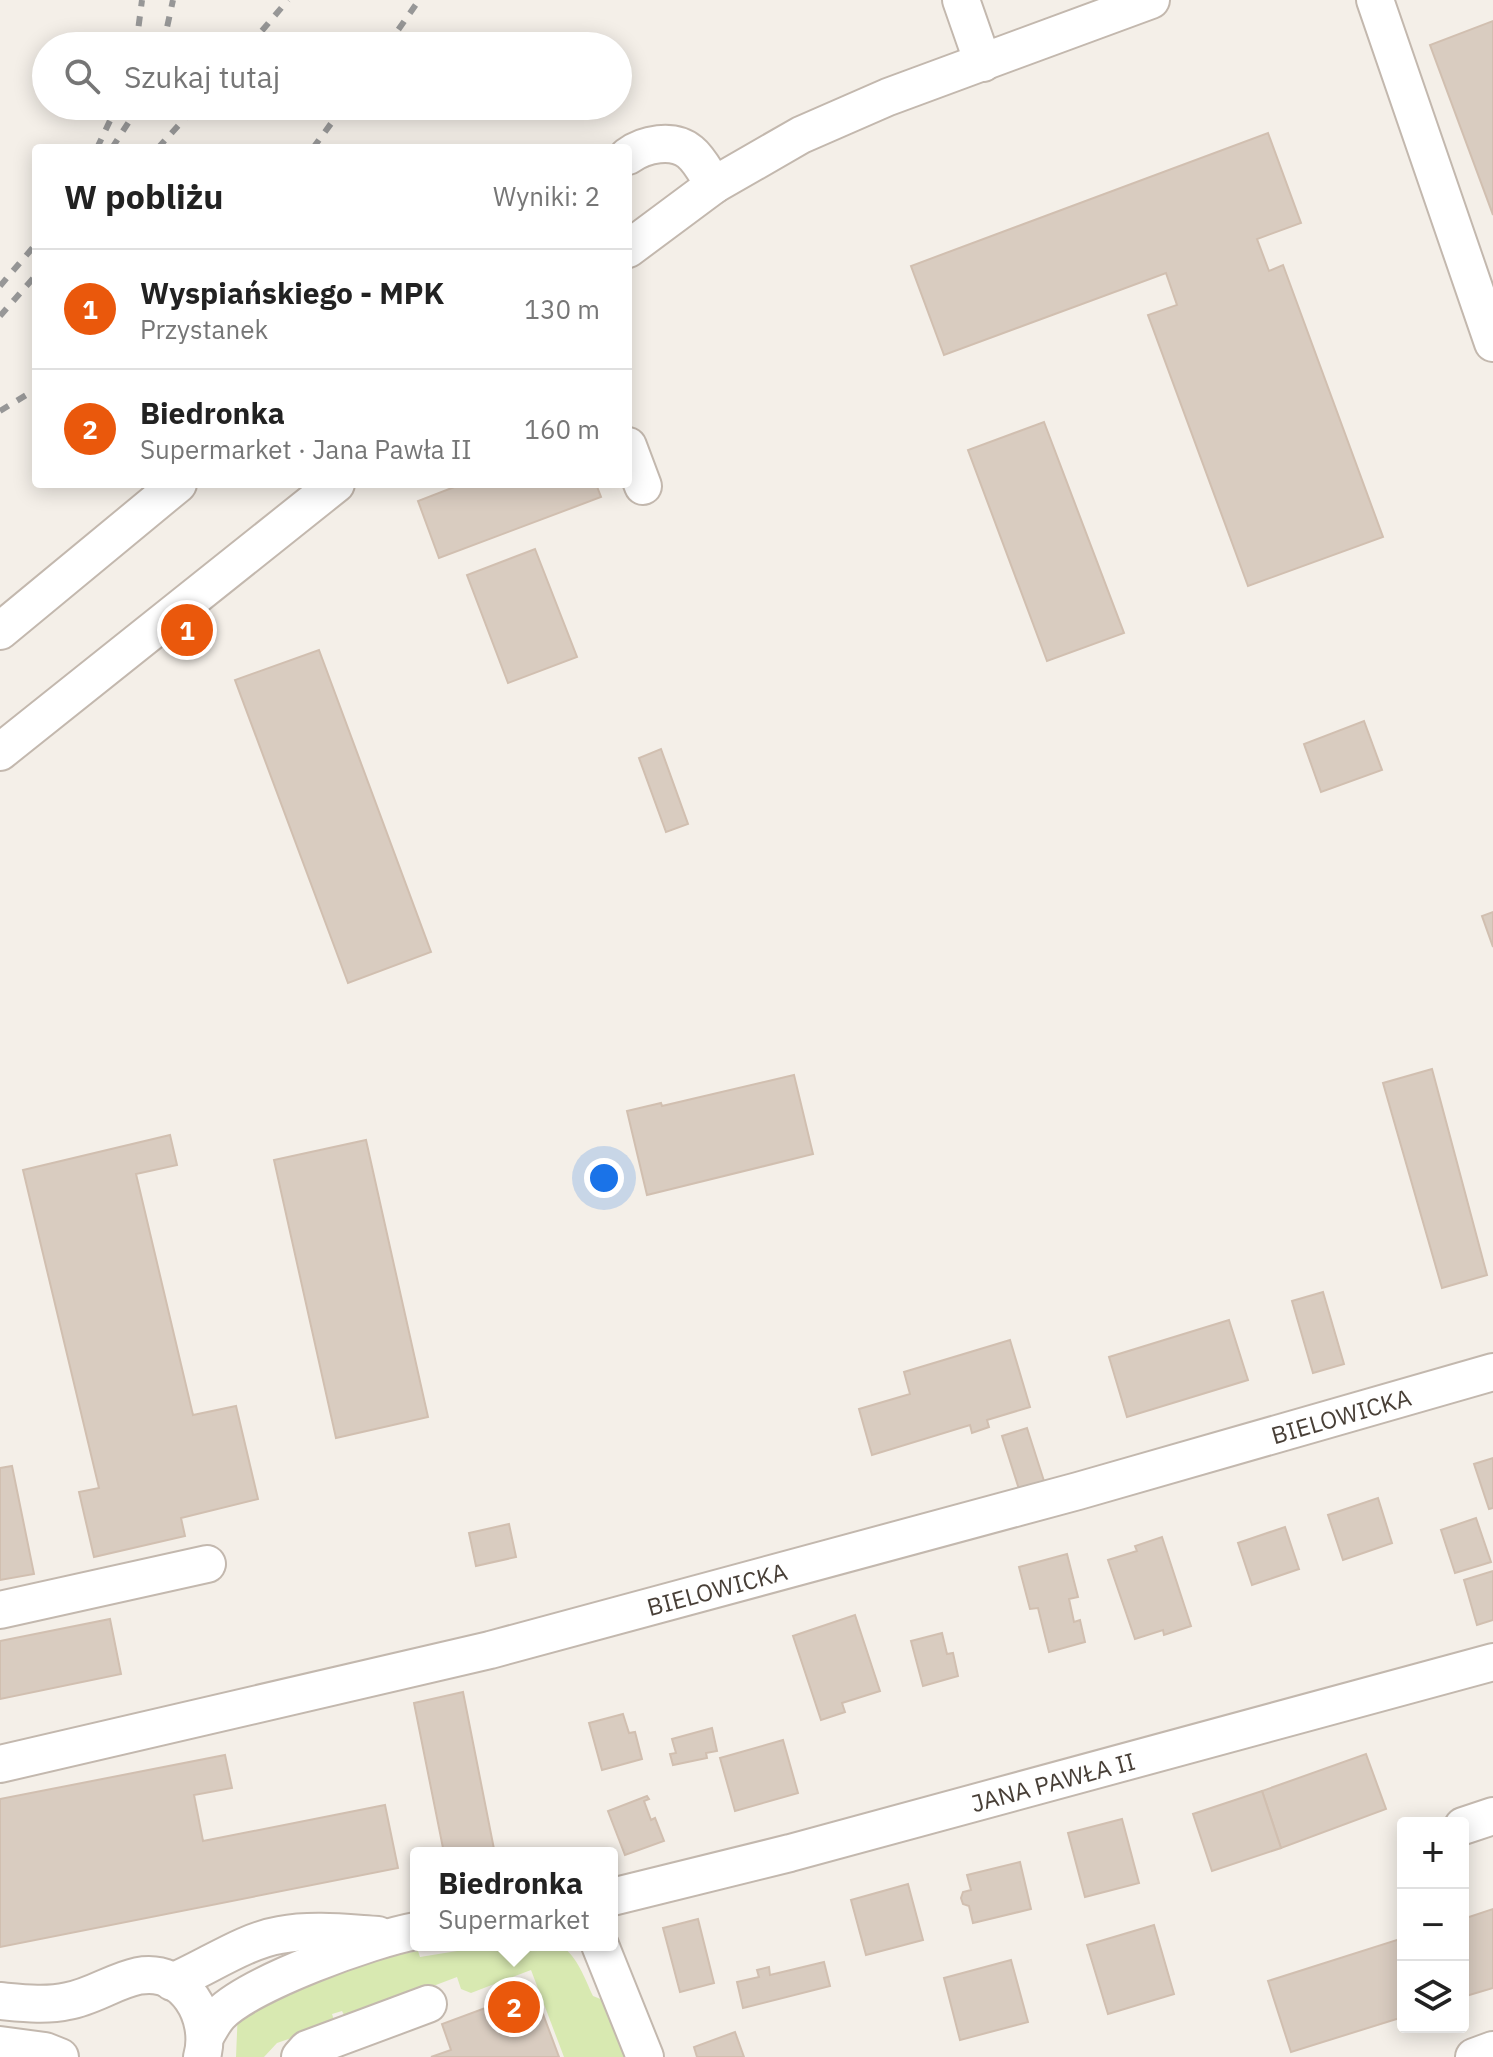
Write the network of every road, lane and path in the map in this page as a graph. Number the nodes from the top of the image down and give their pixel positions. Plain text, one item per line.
1 (961, 0) edge
2 (1151, 0) edge
3 (1375, 0) edge
4 (983, 63) junction
5 (632, 153) edge
6 (714, 185) junction
7 (632, 246) edge
8 (1493, 343) edge
9 (632, 457) edge
10 (643, 486) dead end
11 (173, 488) edge
12 (331, 488) edge
13 (0, 631) edge
14 (0, 752) edge
15 (1493, 1372) edge
16 (207, 1564) dead end
17 (0, 1610) edge
18 (1493, 1662) edge
19 (0, 1764) edge
20 (1493, 1816) edge
21 (1469, 1824) edge
22 (618, 1896) edge
23 (404, 1933) edge
24 (602, 1951) edge
25 (172, 1982) junction
26 (0, 2001) edge
27 (428, 2004) dead end
28 (0, 2045) edge
29 (204, 2046) edge
30 (1493, 2050) edge
31 (60, 2057) edge
32 (300, 2057) edge
33 (645, 2057) edge
34 (1474, 2057) edge

1 - 4 street
2 - 4 street
3 - 8 street
4 - 6 street
5 - 6 street
6 - 7 street
9 - 10 street
11 - 13 street
12 - 14 street
15 - 19 street, BIELOWICKA
16 - 17 street
18 - 22 street, JANA PAWŁA II
20 - 21 street
23 - 25 street
23 - 29 street
24 - 33 street
25 - 26 street
25 - 29 street
27 - 32 street
28 - 31 street
30 - 34 street

